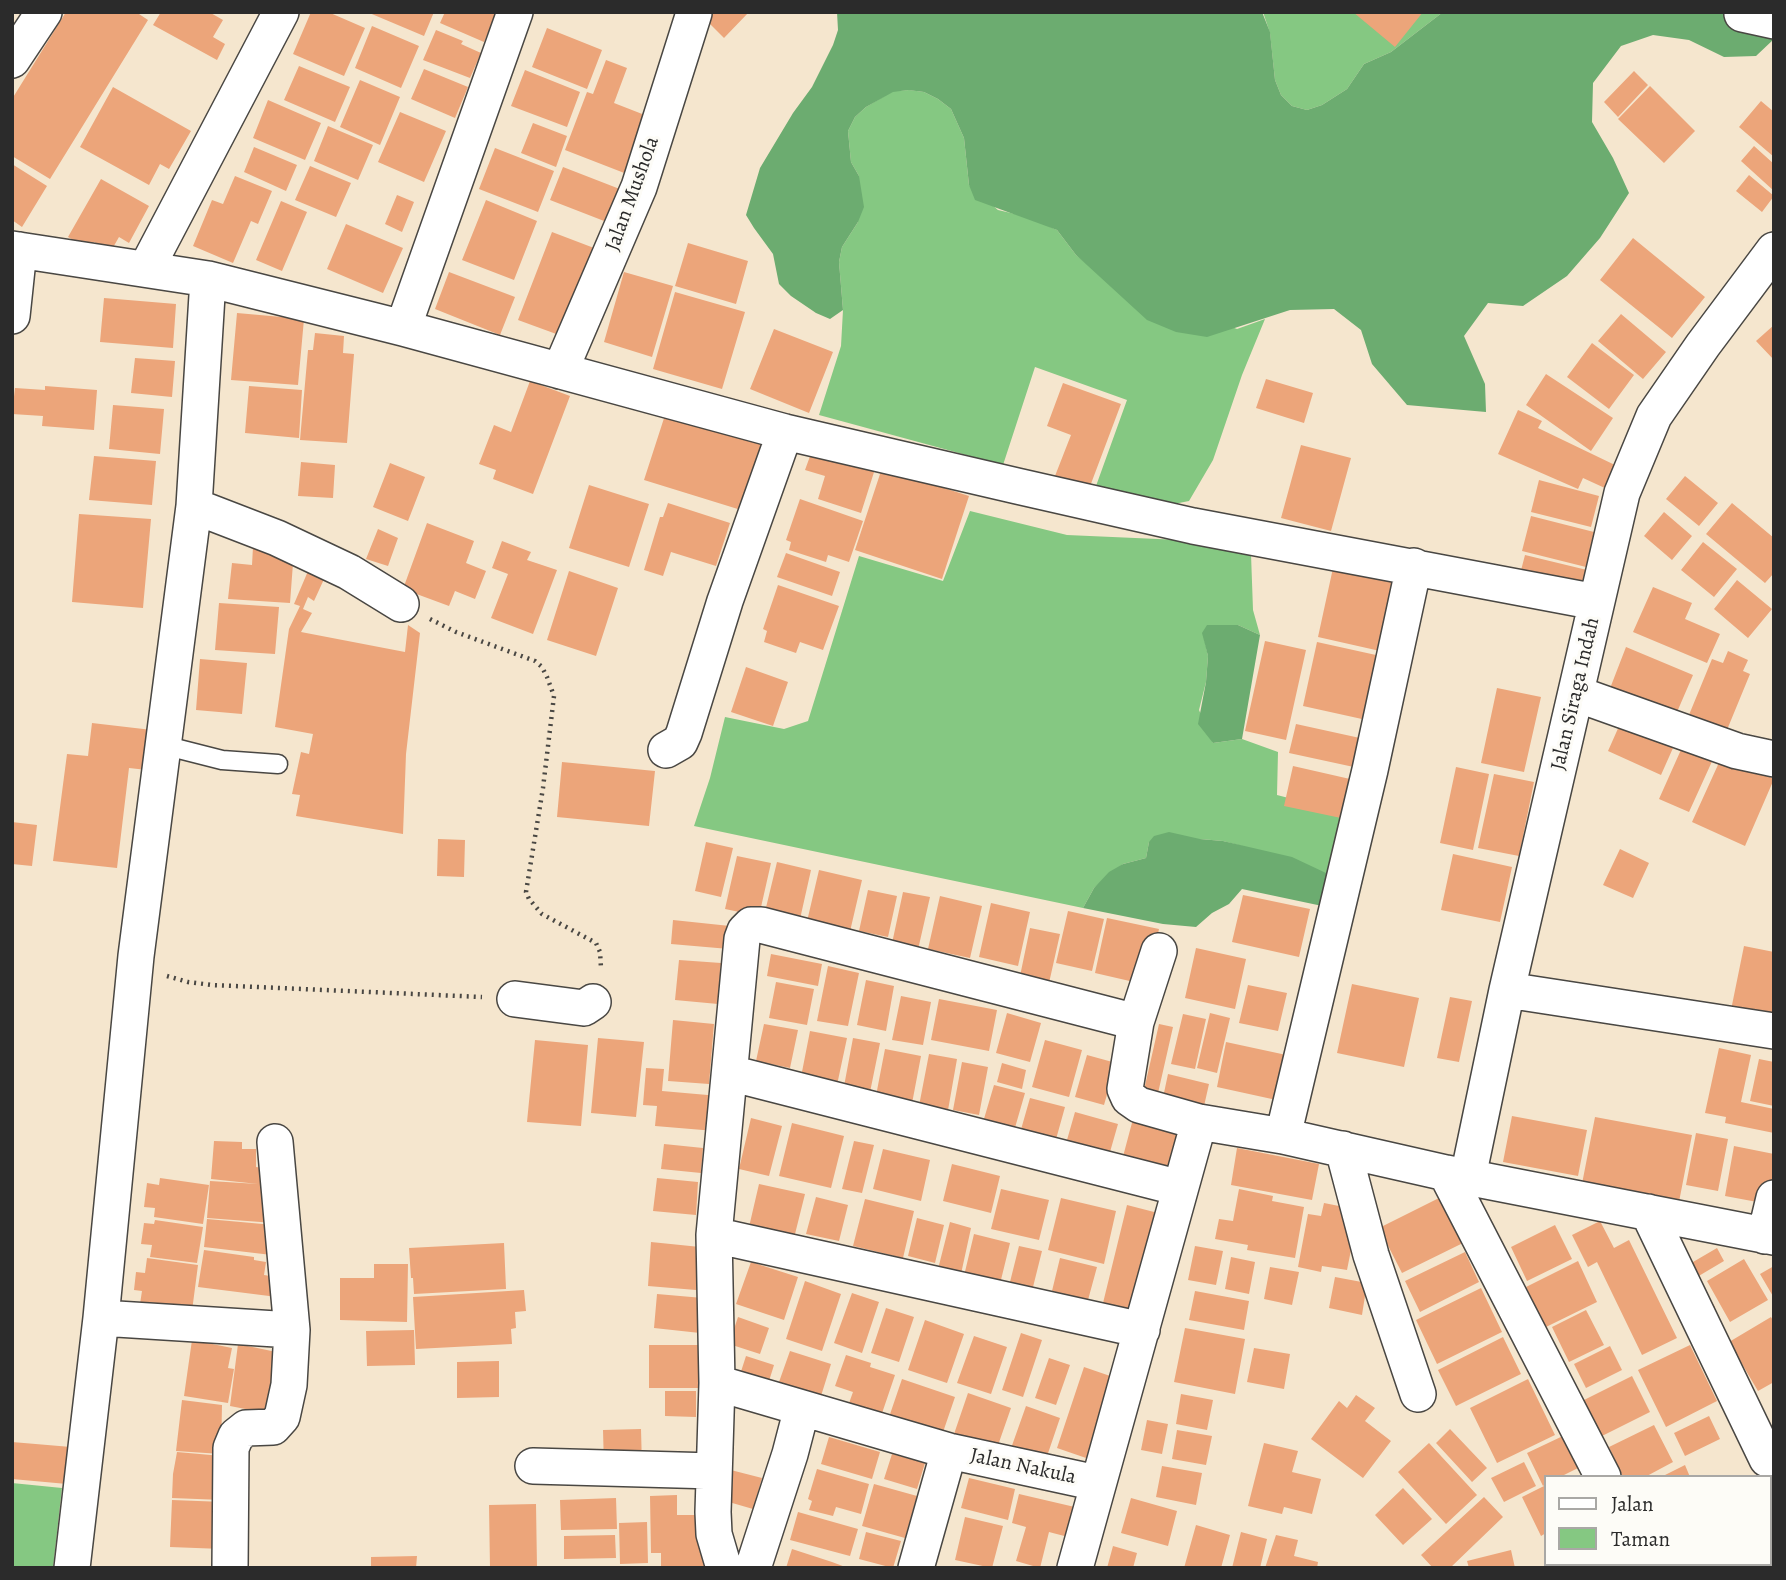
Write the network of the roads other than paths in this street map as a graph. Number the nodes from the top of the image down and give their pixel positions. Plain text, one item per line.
1 (44, 12) edge
2 (515, 12) edge
3 (694, 13) edge
4 (273, 21) edge
5 (12, 60) edge
6 (16, 249) edge
7 (1774, 250) edge
8 (146, 269) junction
9 (208, 279) junction
10 (12, 316) edge
11 (402, 328) junction
12 (560, 371) junction
13 (785, 432) junction
14 (194, 506) junction
15 (1414, 566) junction
16 (1596, 602) junction
17 (401, 604) road end
18 (1577, 694) junction
19 (163, 745) junction
20 (666, 750) dead end
21 (1774, 759) edge
22 (278, 764) dead end
23 (1159, 951) dead end
24 (1507, 990) junction
25 (514, 999) road end
26 (593, 1002) road end
27 (1136, 1022) junction
28 (1774, 1031) edge
29 (730, 1073) junction
30 (1199, 1122) junction
31 (1283, 1136) junction
32 (275, 1142) dead end
33 (1343, 1149) junction
34 (1457, 1175) junction
35 (1180, 1188) junction
36 (1774, 1198) edge
37 (1648, 1212) junction
38 (714, 1235) junction
39 (1769, 1236) edge
40 (101, 1318) junction
41 (292, 1330) junction
42 (1142, 1330) junction
43 (717, 1383) junction
44 (1418, 1394) dead end
45 (802, 1408) junction
46 (949, 1451) junction
47 (1761, 1464) edge
48 (533, 1466) dead end
49 (714, 1471) junction
50 (1603, 1475) edge
51 (1097, 1483) junction
52 (72, 1568) edge
53 (230, 1568) edge
54 (723, 1568) edge
55 (752, 1568) edge
56 (916, 1568) edge
57 (1075, 1568) edge

1 - 5 street
2 - 11 street
3 - 12 street, Jalan Mushola
4 - 8 street
6 - 8 street
6 - 10 street
7 - 16 street, Jalan Siraga Indah
8 - 9 street
9 - 11 street
9 - 14 street
11 - 12 street
12 - 13 street
13 - 15 street
13 - 20 street
14 - 17 street
14 - 19 street
15 - 16 street
15 - 31 street
16 - 18 street, Jalan Siraga Indah
18 - 21 street
18 - 24 street, Jalan Siraga Indah
19 - 22 lane
19 - 40 street
23 - 27 street
24 - 28 street
24 - 34 street, Jalan Siraga Indah
25 - 26 street
27 - 29 street
27 - 30 street
29 - 35 street
29 - 38 street
30 - 31 street
30 - 35 street
31 - 33 street
32 - 41 street
33 - 34 street
33 - 44 street
34 - 37 street
34 - 50 street
35 - 42 street
36 - 39 street
37 - 39 street
37 - 47 street
38 - 42 street
38 - 43 street
40 - 41 street
40 - 52 street
41 - 53 street
42 - 51 street
43 - 45 street, Jalan Nakula
43 - 49 street
45 - 46 street, Jalan Nakula
45 - 55 street
46 - 51 street, Jalan Nakula
46 - 56 street
48 - 49 street
49 - 54 street
51 - 57 street

